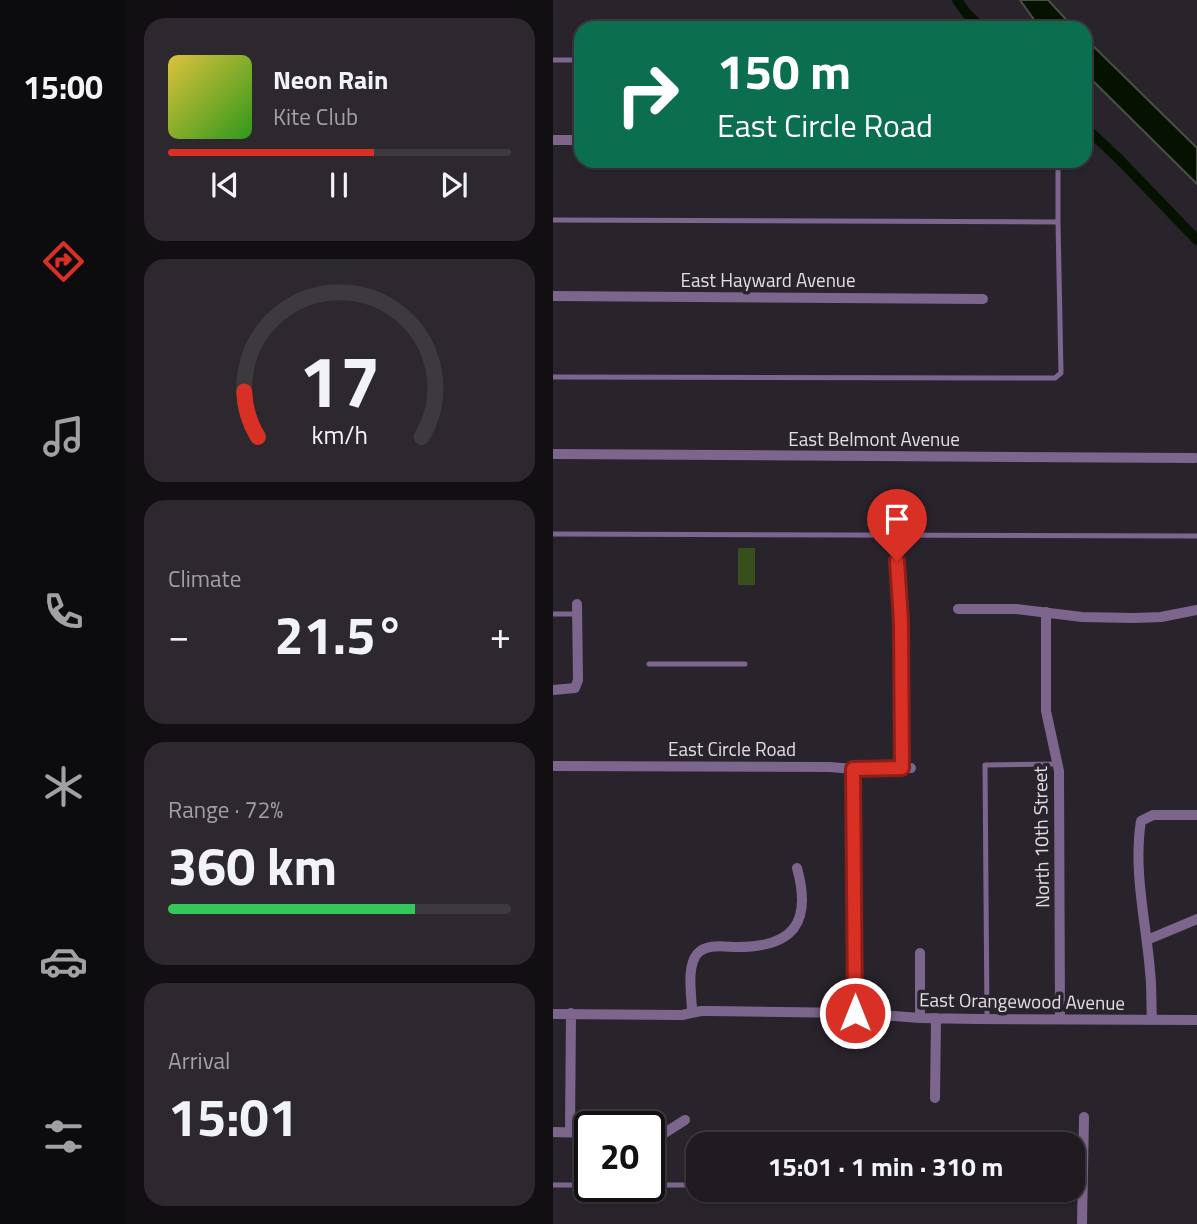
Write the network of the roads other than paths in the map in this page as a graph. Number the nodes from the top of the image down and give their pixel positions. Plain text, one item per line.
1 (553, 60) edge
2 (574, 60) edge
3 (553, 140) edge
4 (574, 141) edge
5 (1058, 168) edge
6 (553, 220) edge
7 (1058, 222) junction
8 (553, 296) edge
9 (983, 299) dead end
10 (553, 377) edge
11 (553, 454) edge
12 (1195, 458) dead end
13 (553, 534) edge
14 (1197, 536) edge
15 (897, 561) dead end
16 (578, 609) joint
17 (958, 609) dead end
18 (1197, 611) edge
19 (1045, 612) junction
20 (553, 614) edge
21 (649, 664) dead end
22 (745, 664) dead end
23 (553, 690) edge
24 (1058, 764) junction
25 (553, 766) edge
26 (906, 768) joint
27 (853, 769) junction
28 (1197, 816) edge
29 (797, 868) dead end
30 (1197, 919) edge
31 (1147, 940) junction
32 (920, 953) dead end
33 (692, 1012) junction
34 (571, 1013) junction
35 (855, 1013) junction
36 (553, 1014) edge
37 (920, 1018) junction
38 (936, 1018) junction
39 (987, 1019) junction
40 (1061, 1020) junction
41 (1151, 1020) junction
42 (1197, 1020) edge
43 (935, 1098) dead end
44 (1084, 1118) dead end
45 (685, 1120) dead end
46 (553, 1132) edge
47 (570, 1132) junction
48 (574, 1132) edge
49 (1083, 1132) edge
50 (665, 1134) edge
51 (553, 1185) edge
52 (574, 1185) edge
53 (665, 1185) edge
54 (686, 1185) edge
55 (1079, 1202) edge
56 (1081, 1224) edge

1 - 2 lane
3 - 4 street
5 - 7 lane
6 - 7 lane
7 - 10 lane
8 - 9 street, East Hayward Avenue
11 - 12 street, East Belmont Avenue
13 - 14 lane
15 - 26 lane
16 - 20 lane
16 - 23 street
17 - 19 street
18 - 19 street
19 - 24 street, North 10th Street
21 - 22 lane
24 - 39 lane
24 - 40 street, North 10th Street
25 - 27 street, East Circle Road
26 - 27 street, East Circle Road
27 - 35 lane
28 - 31 street
29 - 33 street
30 - 31 street
31 - 41 street
32 - 37 street
33 - 34 street, East Orangewood Avenue
33 - 35 street, East Orangewood Avenue
34 - 36 street, East Orangewood Avenue
34 - 47 street
35 - 37 street, East Orangewood Avenue
37 - 38 street, East Orangewood Avenue
38 - 39 street, East Orangewood Avenue
38 - 43 street
39 - 40 street, East Orangewood Avenue
40 - 41 street, East Orangewood Avenue
41 - 42 street, East Orangewood Avenue
44 - 49 street
45 - 50 street
46 - 47 street
47 - 48 street
51 - 52 lane
53 - 54 lane
55 - 56 street

